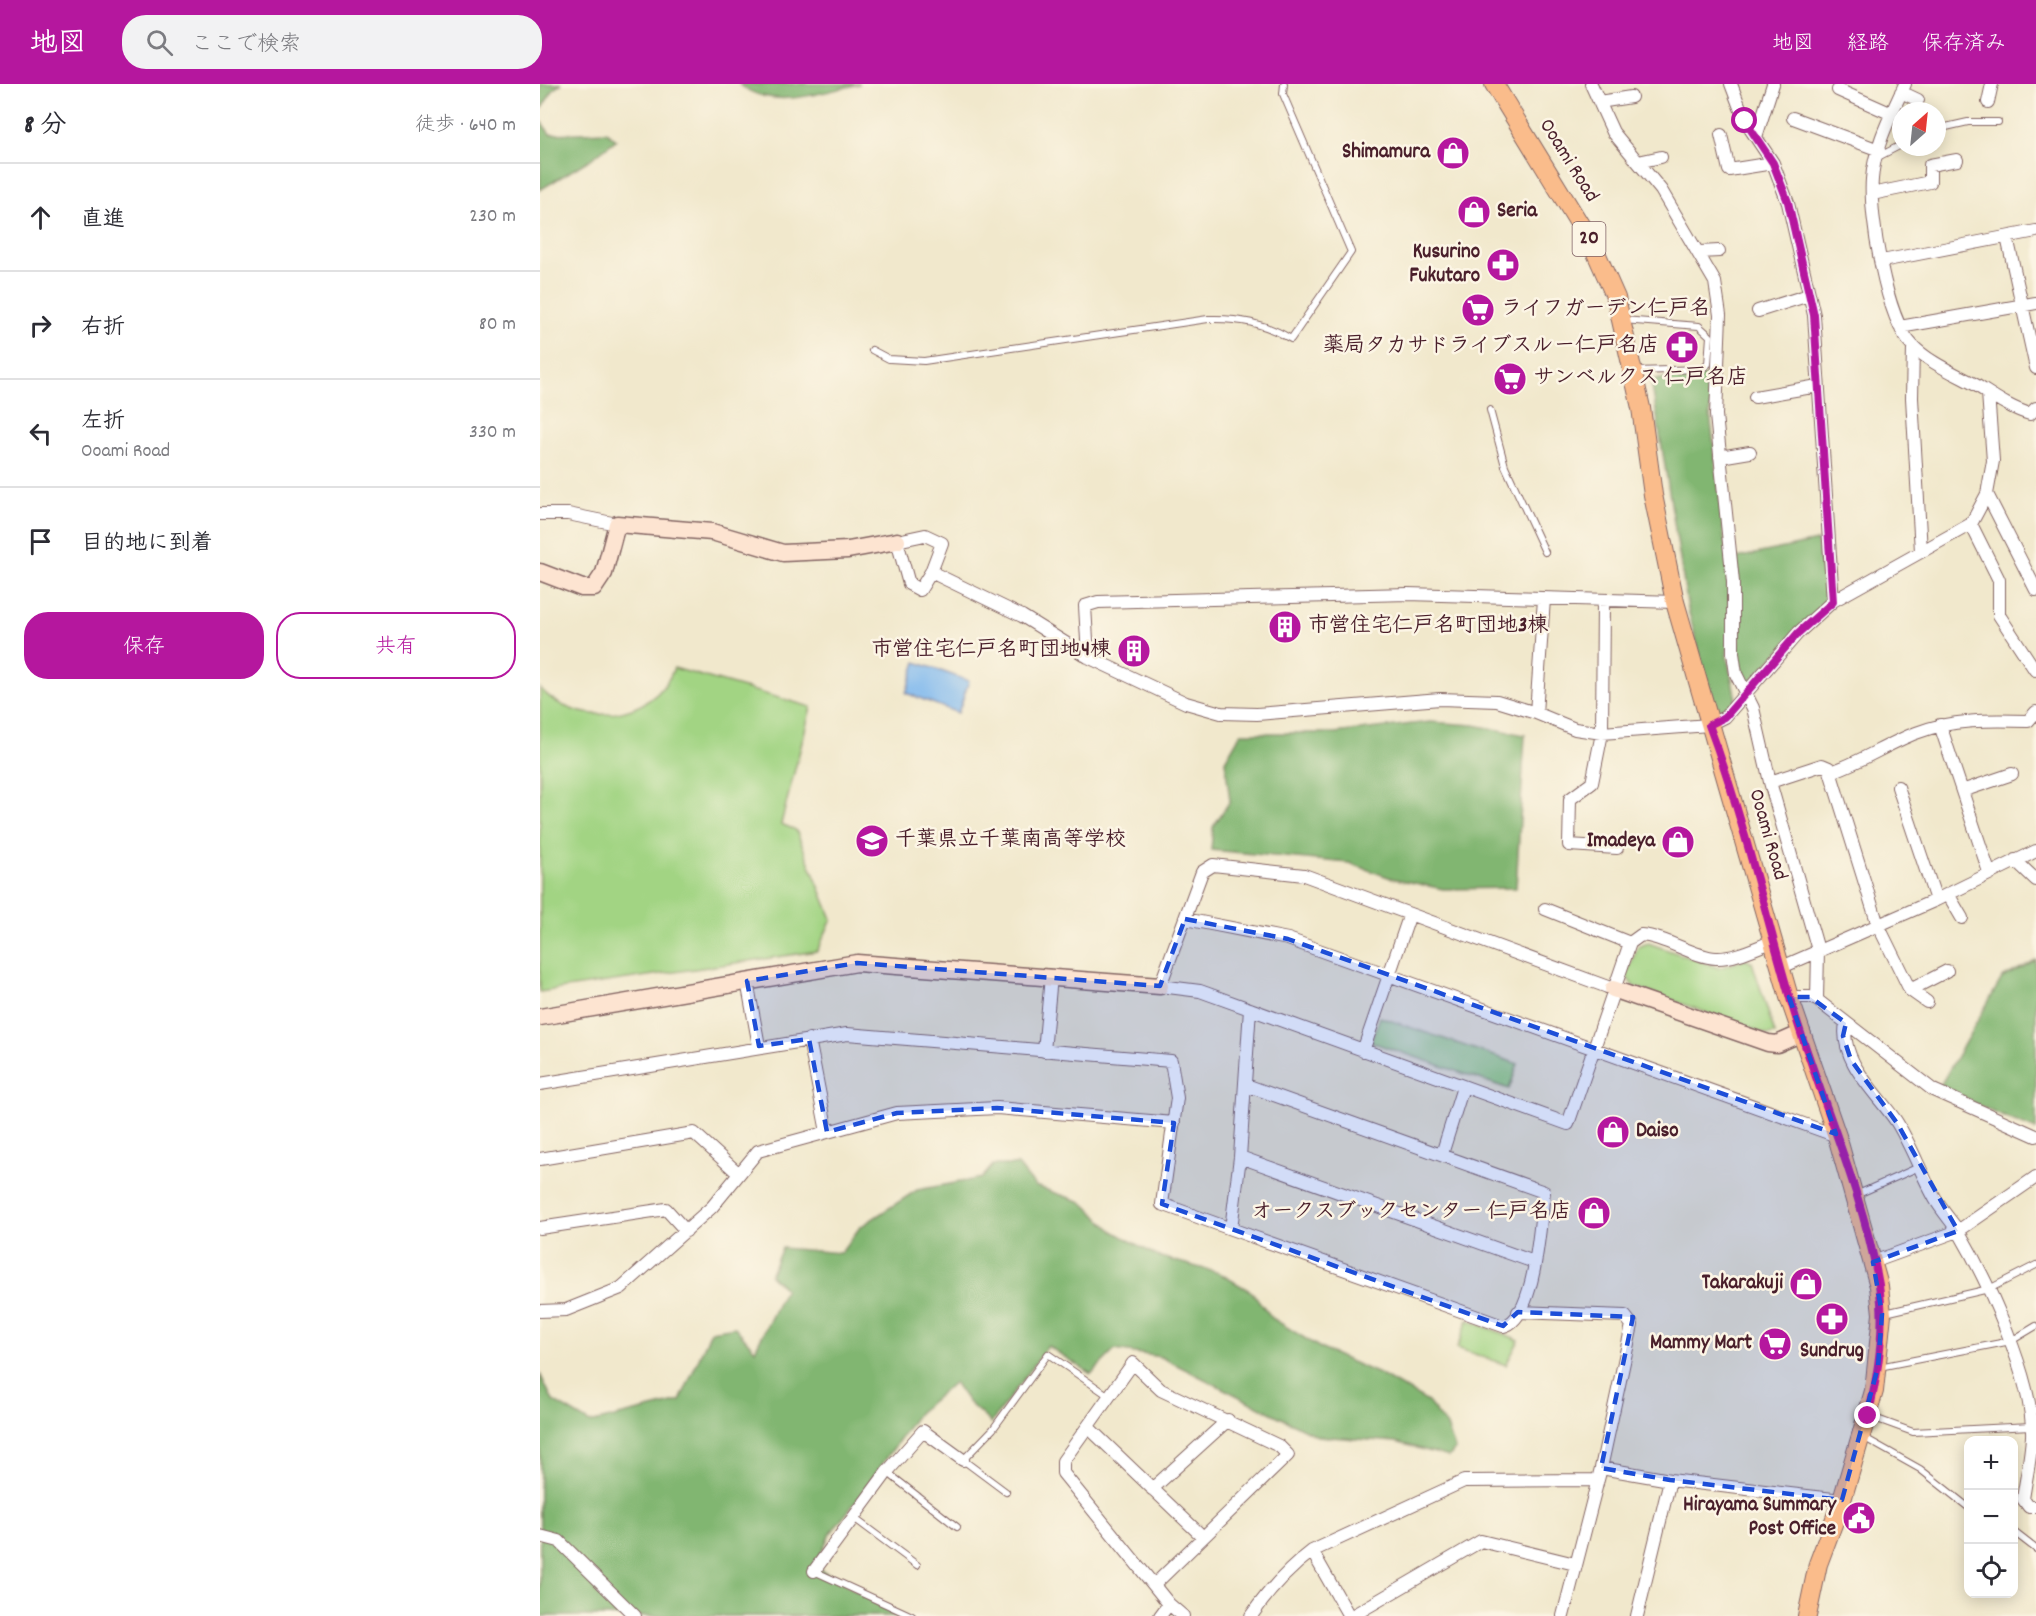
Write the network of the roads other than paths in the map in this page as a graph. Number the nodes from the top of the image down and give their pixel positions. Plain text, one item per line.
1 (1284, 84) edge
2 (1494, 84) edge
3 (1591, 84) edge
4 (1731, 84) edge
5 (1773, 84) edge
6 (1992, 84) edge
7 (1903, 88) edge
8 (1838, 90) dead end
9 (1631, 97) dead end
10 (1918, 100) dead end
11 (1599, 102) junction
12 (1897, 102) edge
13 (1988, 102) dead end
14 (1892, 114) joint
15 (1793, 118) dead end
16 (1998, 122) dead end
17 (1946, 127) edge
18 (1721, 135) dead end
19 (1756, 137) junction
20 (1892, 148) edge
21 (1877, 154) junction
22 (1660, 157) dead end
23 (1957, 160) dead end
24 (1638, 162) junction
25 (1773, 163) junction
26 (1872, 194) junction
27 (2036, 231) edge
28 (2007, 237) junction
29 (1719, 251) dead end
30 (1700, 252) junction
31 (1882, 261) junction
32 (1809, 295) junction
33 (2036, 303) edge
34 (2022, 305) junction
35 (1758, 311) dead end
36 (1623, 320) junction
37 (1900, 327) junction
38 (1913, 347) junction
39 (872, 350) dead end
40 (2036, 368) edge
41 (1634, 371) junction
42 (1818, 386) junction
43 (1988, 393) junction
44 (1755, 397) dead end
45 (1490, 410) dead end
46 (2034, 414) edge
47 (1750, 452) dead end
48 (1719, 457) junction
49 (1987, 494) junction
50 (540, 514) edge
51 (617, 524) junction
52 (1971, 524) junction
53 (897, 542) junction
54 (1921, 551) junction
55 (1545, 552) dead end
56 (540, 572) edge
57 (931, 572) junction
58 (2036, 590) edge
59 (1544, 599) junction
60 (1603, 600) junction
61 (1675, 602) junction
62 (1833, 602) junction
63 (1088, 657) junction
64 (2035, 670) edge
65 (1744, 695) junction
66 (2036, 712) edge
67 (1536, 713) junction
68 (1709, 725) junction
69 (1940, 725) junction
70 (1602, 733) junction
71 (1831, 772) junction
72 (2013, 774) dead end
73 (1770, 782) junction
74 (1898, 787) dead end
75 (1962, 791) junction
76 (1617, 848) dead end
77 (2036, 850) edge
78 (2015, 860) junction
79 (1989, 872) junction
80 (2036, 880) edge
81 (1948, 894) junction
82 (1936, 900) junction
83 (1545, 909) dead end
84 (1410, 915) junction
85 (1962, 918) dead end
86 (1185, 919) junction
87 (1878, 925) junction
88 (1774, 941) junction
89 (1630, 943) junction
90 (1818, 950) junction
91 (1782, 967) junction
92 (1947, 971) dead end
93 (1388, 974) junction
94 (1051, 977) junction
95 (747, 981) junction
96 (1160, 986) junction
97 (1613, 989) junction
98 (1910, 990) junction
99 (1789, 997) junction
100 (1817, 1000) junction
101 (1927, 1002) dead end
102 (1250, 1009) junction
103 (540, 1017) edge
104 (1846, 1023) junction
105 (1802, 1033) junction
106 (809, 1039) junction
107 (759, 1046) junction
108 (1593, 1049) junction
109 (1044, 1050) junction
110 (1363, 1051) junction
111 (540, 1084) edge
112 (1246, 1084) junction
113 (1463, 1087) junction
114 (1174, 1123) junction
115 (827, 1132) junction
116 (1837, 1136) junction
117 (2036, 1136) edge
118 (1442, 1154) junction
119 (1240, 1157) junction
120 (540, 1159) edge
121 (1919, 1167) junction
122 (739, 1174) junction
123 (2036, 1177) edge
124 (1855, 1196) junction
125 (540, 1228) edge
126 (1231, 1229) junction
127 (686, 1231) junction
128 (1958, 1231) junction
129 (1534, 1262) junction
130 (1873, 1262) junction
131 (2036, 1265) edge
132 (1989, 1289) junction
133 (540, 1311) edge
134 (1518, 1312) junction
135 (1882, 1314) junction
136 (2036, 1326) edge
137 (2010, 1341) junction
138 (1878, 1367) junction
139 (1109, 1396) junction
140 (2032, 1399) edge
141 (1868, 1416) junction
142 (1228, 1420) junction
143 (2031, 1426) junction
144 (1088, 1427) junction
145 (1862, 1437) junction
146 (963, 1460) junction
147 (2031, 1469) edge
148 (887, 1472) junction
149 (1599, 1474) junction
150 (1670, 1480) junction
151 (1152, 1489) junction
152 (1006, 1492) dead end
153 (1842, 1500) junction
154 (1964, 1504) edge
155 (2036, 1507) edge
156 (854, 1518) junction
157 (957, 1527) dead end
158 (540, 1536) edge
159 (2018, 1536) edge
160 (1203, 1537) junction
161 (2036, 1549) edge
162 (1312, 1551) junction
163 (1575, 1564) junction
164 (917, 1565) dead end
165 (814, 1571) joint
166 (1154, 1585) junction
167 (1169, 1604) junction
168 (635, 1616) edge
169 (912, 1616) edge
170 (1160, 1616) edge
171 (1183, 1616) edge
172 (1251, 1616) edge
173 (1350, 1616) edge
174 (1563, 1616) edge
175 (1637, 1616) edge
176 (1807, 1616) edge

1 - 39 lane
2 - 36 main road, Ooami Road / 20
3 - 11 street
4 - 19 street
5 - 19 street
6 - 13 street
7 - 10 street
7 - 12 street
8 - 14 street
9 - 11 street
11 - 24 street
14 - 21 street
15 - 21 street
16 - 17 lane
18 - 25 street
19 - 25 street
20 - 21 lane
21 - 26 street
22 - 24 street
23 - 26 street
24 - 30 street
25 - 32 street
26 - 31 street
27 - 28 street
28 - 31 street
28 - 34 street
29 - 30 street
30 - 48 street
31 - 37 street
32 - 35 street
32 - 42 street
33 - 34 street
34 - 37 street
34 - 40 street
36 - 41 main road, Ooami Road / 20
36 - 41 lane
37 - 38 street
38 - 43 street
38 - 54 street
41 - 61 main road, Ooami Road / 20
42 - 44 street
42 - 62 street
43 - 46 street
43 - 49 street
45 - 55 lane
47 - 48 street
48 - 65 street
49 - 52 street
49 - 58 street
50 - 51 street
51 - 53 street
51 - 56 street
52 - 54 street
52 - 64 street
53 - 57 street
53 - 57 street
54 - 62 street
57 - 63 street
59 - 60 street
59 - 63 street
59 - 67 street
60 - 61 street
60 - 70 street
61 - 68 main road, Ooami Road / 20
62 - 65 street
63 - 67 street
65 - 68 street
65 - 73 street
66 - 69 street
67 - 70 street
68 - 70 street
68 - 88 main road, Ooami Road / 20
69 - 71 street
69 - 75 street
70 - 76 street
71 - 73 street
71 - 87 street
72 - 75 street
73 - 90 street
74 - 82 street
75 - 79 street
77 - 78 street
78 - 79 street
78 - 80 street
79 - 81 street
81 - 82 street
81 - 85 street
82 - 87 street
83 - 89 street
84 - 86 street
84 - 93 street
84 - 97 street
86 - 93 street
86 - 96 street
87 - 90 street
87 - 98 street
88 - 89 street
88 - 91 main road, Ooami Road / 20
89 - 97 street
90 - 91 street
90 - 100 street
91 - 99 main road, Ooami Road / 20
92 - 98 street
93 - 108 street
93 - 110 street
94 - 95 street
94 - 96 street
94 - 109 street
95 - 103 street
95 - 107 street
96 - 102 street
97 - 105 street
97 - 108 street
98 - 101 street
99 - 100 street
99 - 105 main road, Ooami Road / 20
100 - 104 street
102 - 110 street
102 - 112 street
104 - 117 street
104 - 121 street
105 - 116 main road, Ooami Road / 20
106 - 107 street
106 - 109 street
106 - 115 street
107 - 111 street
108 - 113 street
108 - 116 street
109 - 114 street
110 - 113 street
112 - 118 street
112 - 119 street
113 - 118 street
114 - 115 street
114 - 126 street
115 - 122 street
116 - 124 main road, Ooami Road / 20
118 - 129 street
119 - 126 street
119 - 129 street
120 - 122 street
121 - 124 lane
121 - 128 street
122 - 127 street
123 - 128 street
124 - 130 main road, Ooami Road / 20
125 - 127 street
126 - 134 street
127 - 133 street
128 - 130 street
128 - 132 street
129 - 134 street
130 - 135 main road, Ooami Road / 20
131 - 132 lane
132 - 135 lane
132 - 137 street
134 - 149 street
135 - 138 main road, Ooami Road / 20
136 - 137 lane
137 - 138 lane
137 - 140 street
138 - 141 main road, Ooami Road / 20
139 - 142 street
139 - 144 street
139 - 146 lane
140 - 143 street
141 - 143 lane
141 - 145 main road, Ooami Road / 20
142 - 151 street
142 - 160 street
143 - 147 street
144 - 151 street
144 - 166 street
145 - 153 main road, Ooami Road / 20
145 - 154 lane
146 - 148 street
146 - 152 lane
147 - 155 street
148 - 156 street
148 - 157 lane
149 - 150 street
149 - 162 street
149 - 163 street
150 - 153 street
150 - 175 street
151 - 160 street
153 - 176 main road, Ooami Road / 20
156 - 164 lane
156 - 165 street
158 - 168 street
159 - 161 lane
160 - 166 street
162 - 172 street
162 - 173 street
163 - 173 street
163 - 174 street
165 - 169 lane
166 - 167 street
167 - 170 street
167 - 171 street

